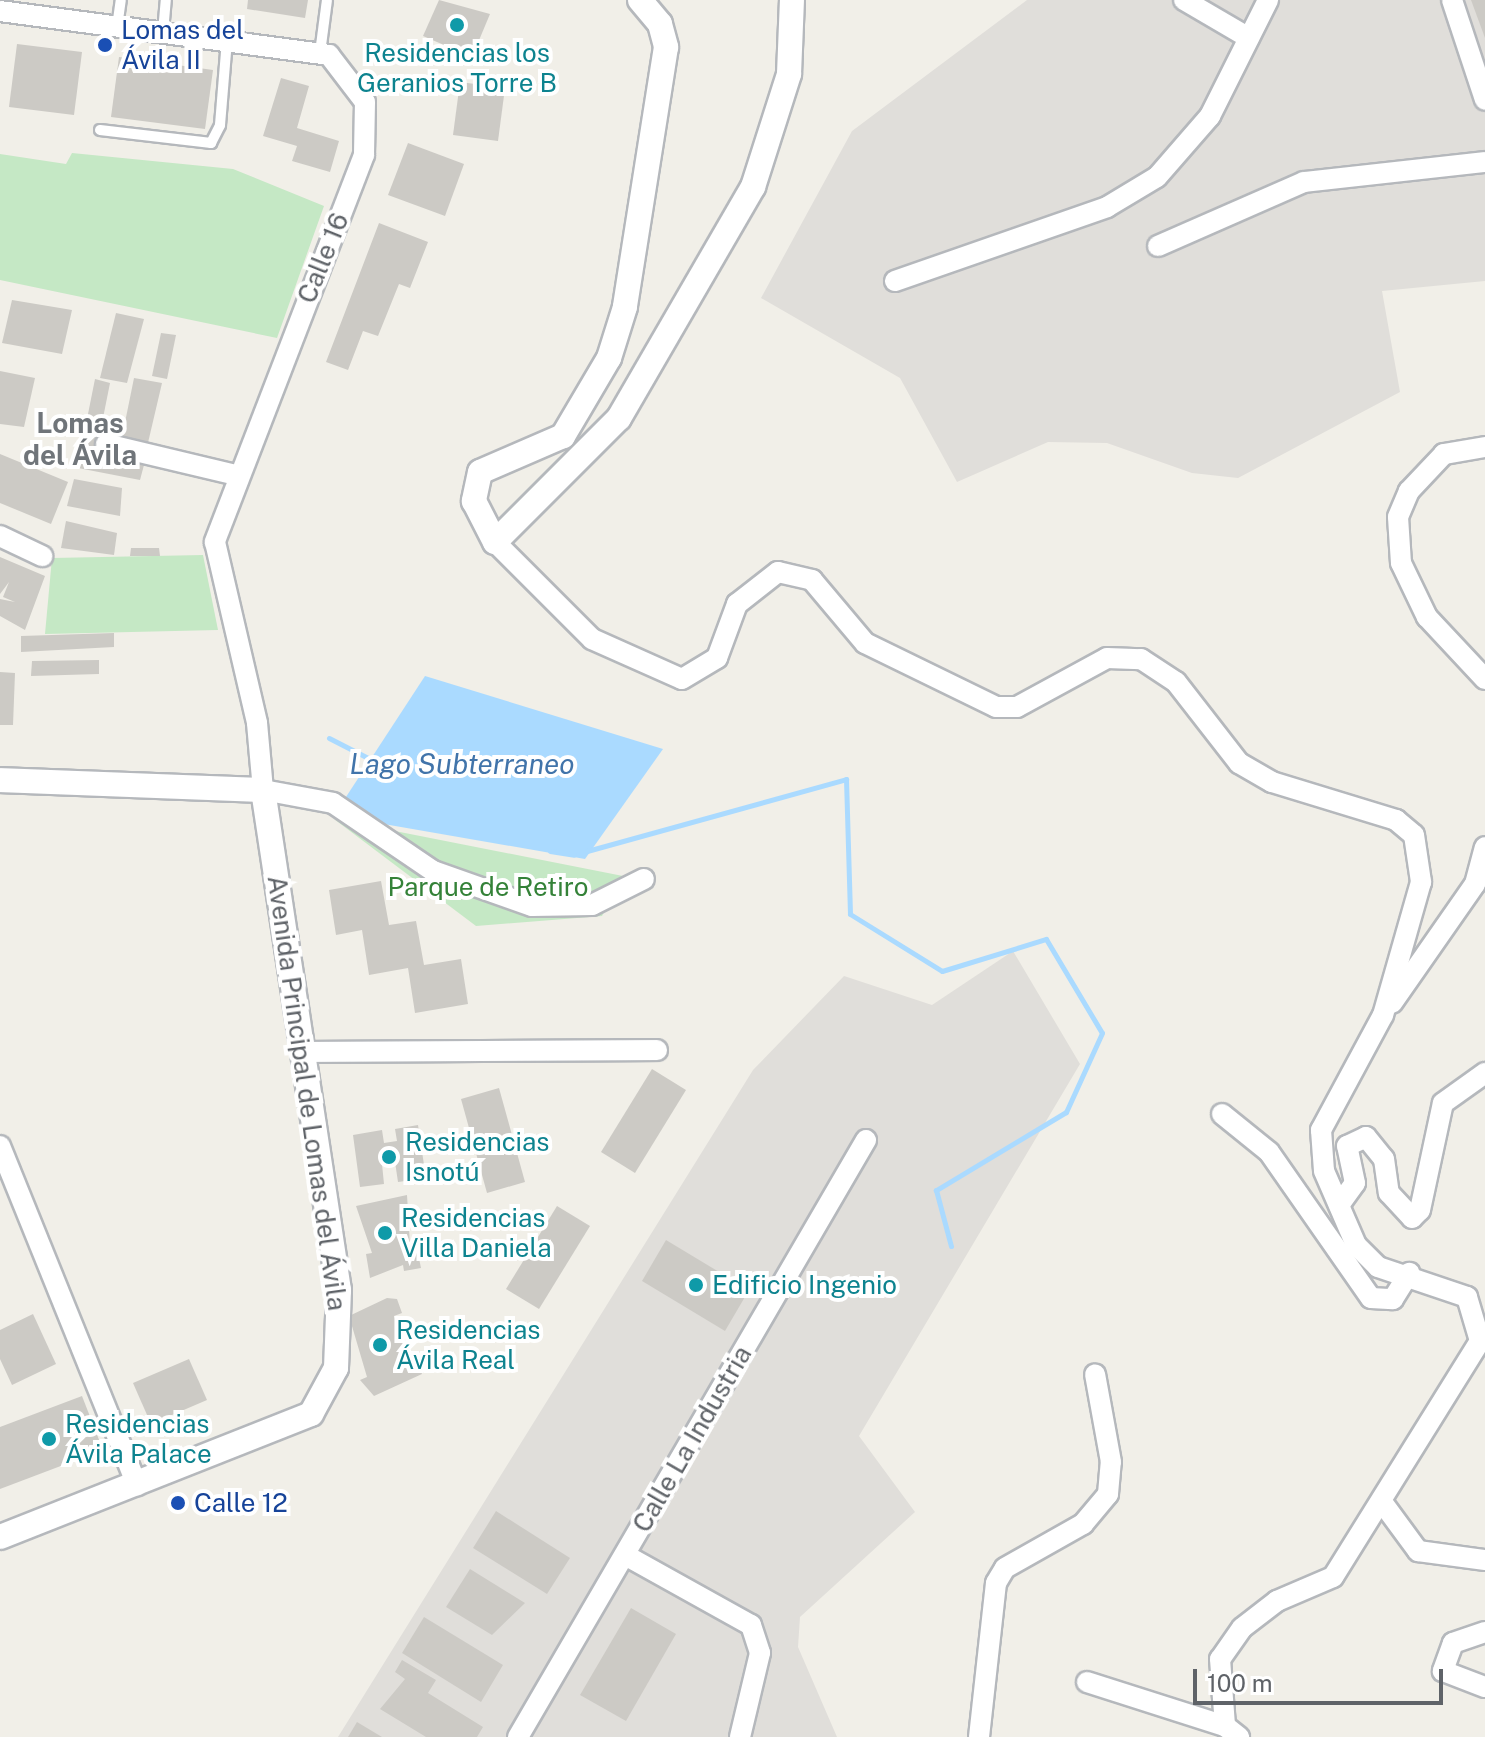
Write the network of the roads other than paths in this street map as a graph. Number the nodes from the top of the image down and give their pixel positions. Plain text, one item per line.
1 (121, 0) edge
2 (166, 0) edge
3 (327, 0) edge
4 (640, 0) edge
5 (792, 0) edge
6 (1184, 0) edge
7 (1268, 0) edge
8 (1452, 0) edge
9 (0, 11) edge
10 (117, 27) junction
11 (163, 32) junction
12 (1249, 38) junction
13 (227, 40) junction
14 (320, 53) junction
15 (1485, 100) edge
16 (100, 130) dead end
17 (1485, 162) edge
18 (1158, 246) dead end
19 (895, 281) dead end
20 (106, 444) dead end
21 (1485, 447) edge
22 (236, 475) junction
23 (0, 536) edge
24 (495, 542) junction
25 (42, 556) dead end
26 (1485, 679) edge
27 (0, 780) edge
28 (263, 790) junction
29 (1485, 847) edge
30 (644, 879) dead end
31 (1383, 1015) junction
32 (657, 1050) dead end
33 (307, 1052) junction
34 (1485, 1073) edge
35 (1222, 1114) dead end
36 (866, 1140) dead end
37 (0, 1146) edge
38 (1339, 1205) junction
39 (1409, 1273) junction
40 (1095, 1374) dead end
41 (137, 1485) junction
42 (1382, 1502) junction
43 (0, 1537) edge
44 (625, 1555) junction
45 (1485, 1560) edge
46 (1485, 1632) edge
47 (1087, 1682) dead end
48 (1485, 1687) edge
49 (1232, 1731) edge
50 (518, 1737) edge
51 (740, 1737) edge
52 (979, 1737) edge

1 - 10 lane
2 - 11 lane
3 - 14 lane
4 - 24 street
5 - 24 street
6 - 12 street
7 - 12 street
8 - 15 street
9 - 10 street
10 - 11 street
11 - 13 street
12 - 19 street
13 - 14 street
13 - 16 lane
14 - 22 street, Calle 16
17 - 18 street
20 - 22 street
21 - 26 street
22 - 28 street, Calle 16
23 - 25 street
24 - 31 street
27 - 28 street
28 - 30 street
28 - 33 street, Avenida Principal de Lomas del Ávila
29 - 31 street
31 - 38 street
32 - 33 street
33 - 41 street, Avenida Principal de Lomas del Ávila
34 - 38 street
35 - 39 street
36 - 44 street, Calle La Industria
37 - 41 street
38 - 39 street
39 - 42 street
40 - 52 street
41 - 43 street, Avenida Principal de Lomas del Ávila
42 - 45 street
42 - 49 street
44 - 50 street, Calle La Industria
44 - 51 street
46 - 48 street
47 - 49 street

